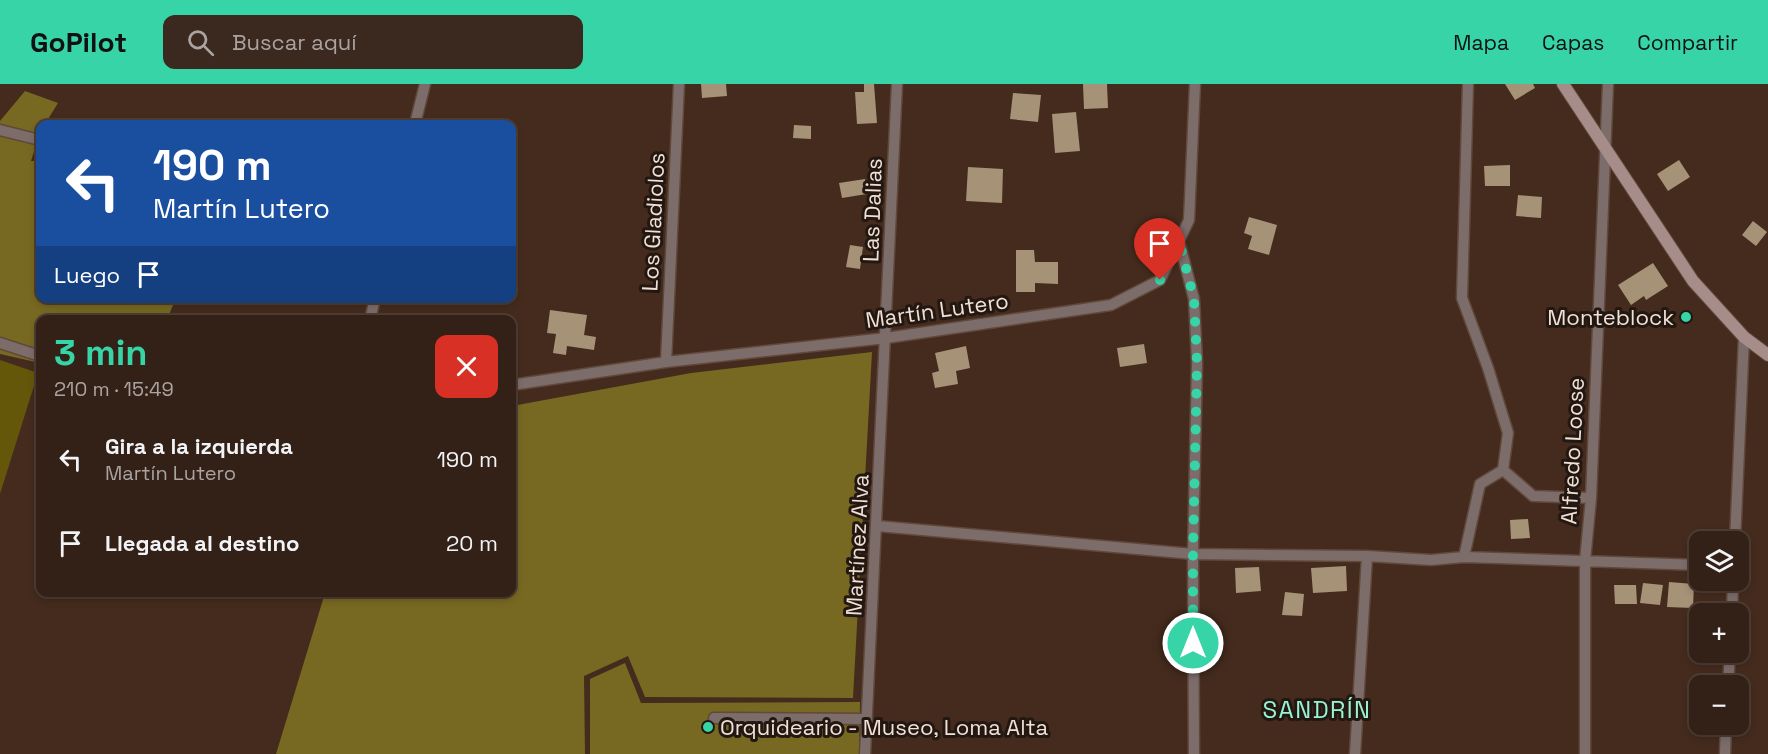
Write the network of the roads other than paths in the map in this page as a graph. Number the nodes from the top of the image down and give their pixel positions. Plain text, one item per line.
1 (425, 84) edge
2 (679, 84) edge
3 (897, 84) edge
4 (1195, 84) edge
5 (1468, 84) edge
6 (1563, 84) edge
7 (1608, 84) edge
8 (416, 120) edge
9 (0, 129) edge
10 (36, 139) edge
11 (1606, 151) junction
12 (1179, 241) junction
13 (1744, 337) junction
14 (886, 338) junction
15 (0, 343) edge
16 (36, 355) edge
17 (1768, 355) edge
18 (666, 362) junction
19 (516, 384) edge
20 (1503, 470) junction
21 (1591, 498) junction
22 (877, 526) junction
23 (1735, 531) edge
24 (1193, 554) junction
25 (1367, 556) junction
26 (1464, 557) junction
27 (1585, 561) junction
28 (1689, 565) edge
29 (714, 718) dead end
30 (867, 719) junction
31 (1726, 735) edge
32 (865, 754) edge
33 (1194, 754) edge
34 (1355, 754) edge
35 (1585, 754) edge
36 (1725, 754) edge

1 - 8 street
2 - 18 street, Los Gladiolos
3 - 14 street, Las Dalias
4 - 12 street, Martín Lutero
5 - 20 street
6 - 11 main road
7 - 11 street, Alfredo Loose
9 - 10 street
11 - 13 main road
11 - 21 street, Alfredo Loose
12 - 14 street, Martín Lutero
12 - 24 street
13 - 17 main road
13 - 23 street
14 - 18 street, Martín Lutero
14 - 22 street, Martínez Alva
15 - 16 street
18 - 19 street, Martín Lutero
20 - 21 street
20 - 26 street
21 - 27 street, Alfredo Loose
22 - 24 street
22 - 30 street, Martínez Alva
24 - 25 street
24 - 33 street
25 - 26 street
25 - 34 street
26 - 27 street
27 - 28 street
27 - 35 street, Alfredo Loose
29 - 30 street
30 - 32 street, Martínez Alva
31 - 36 street

